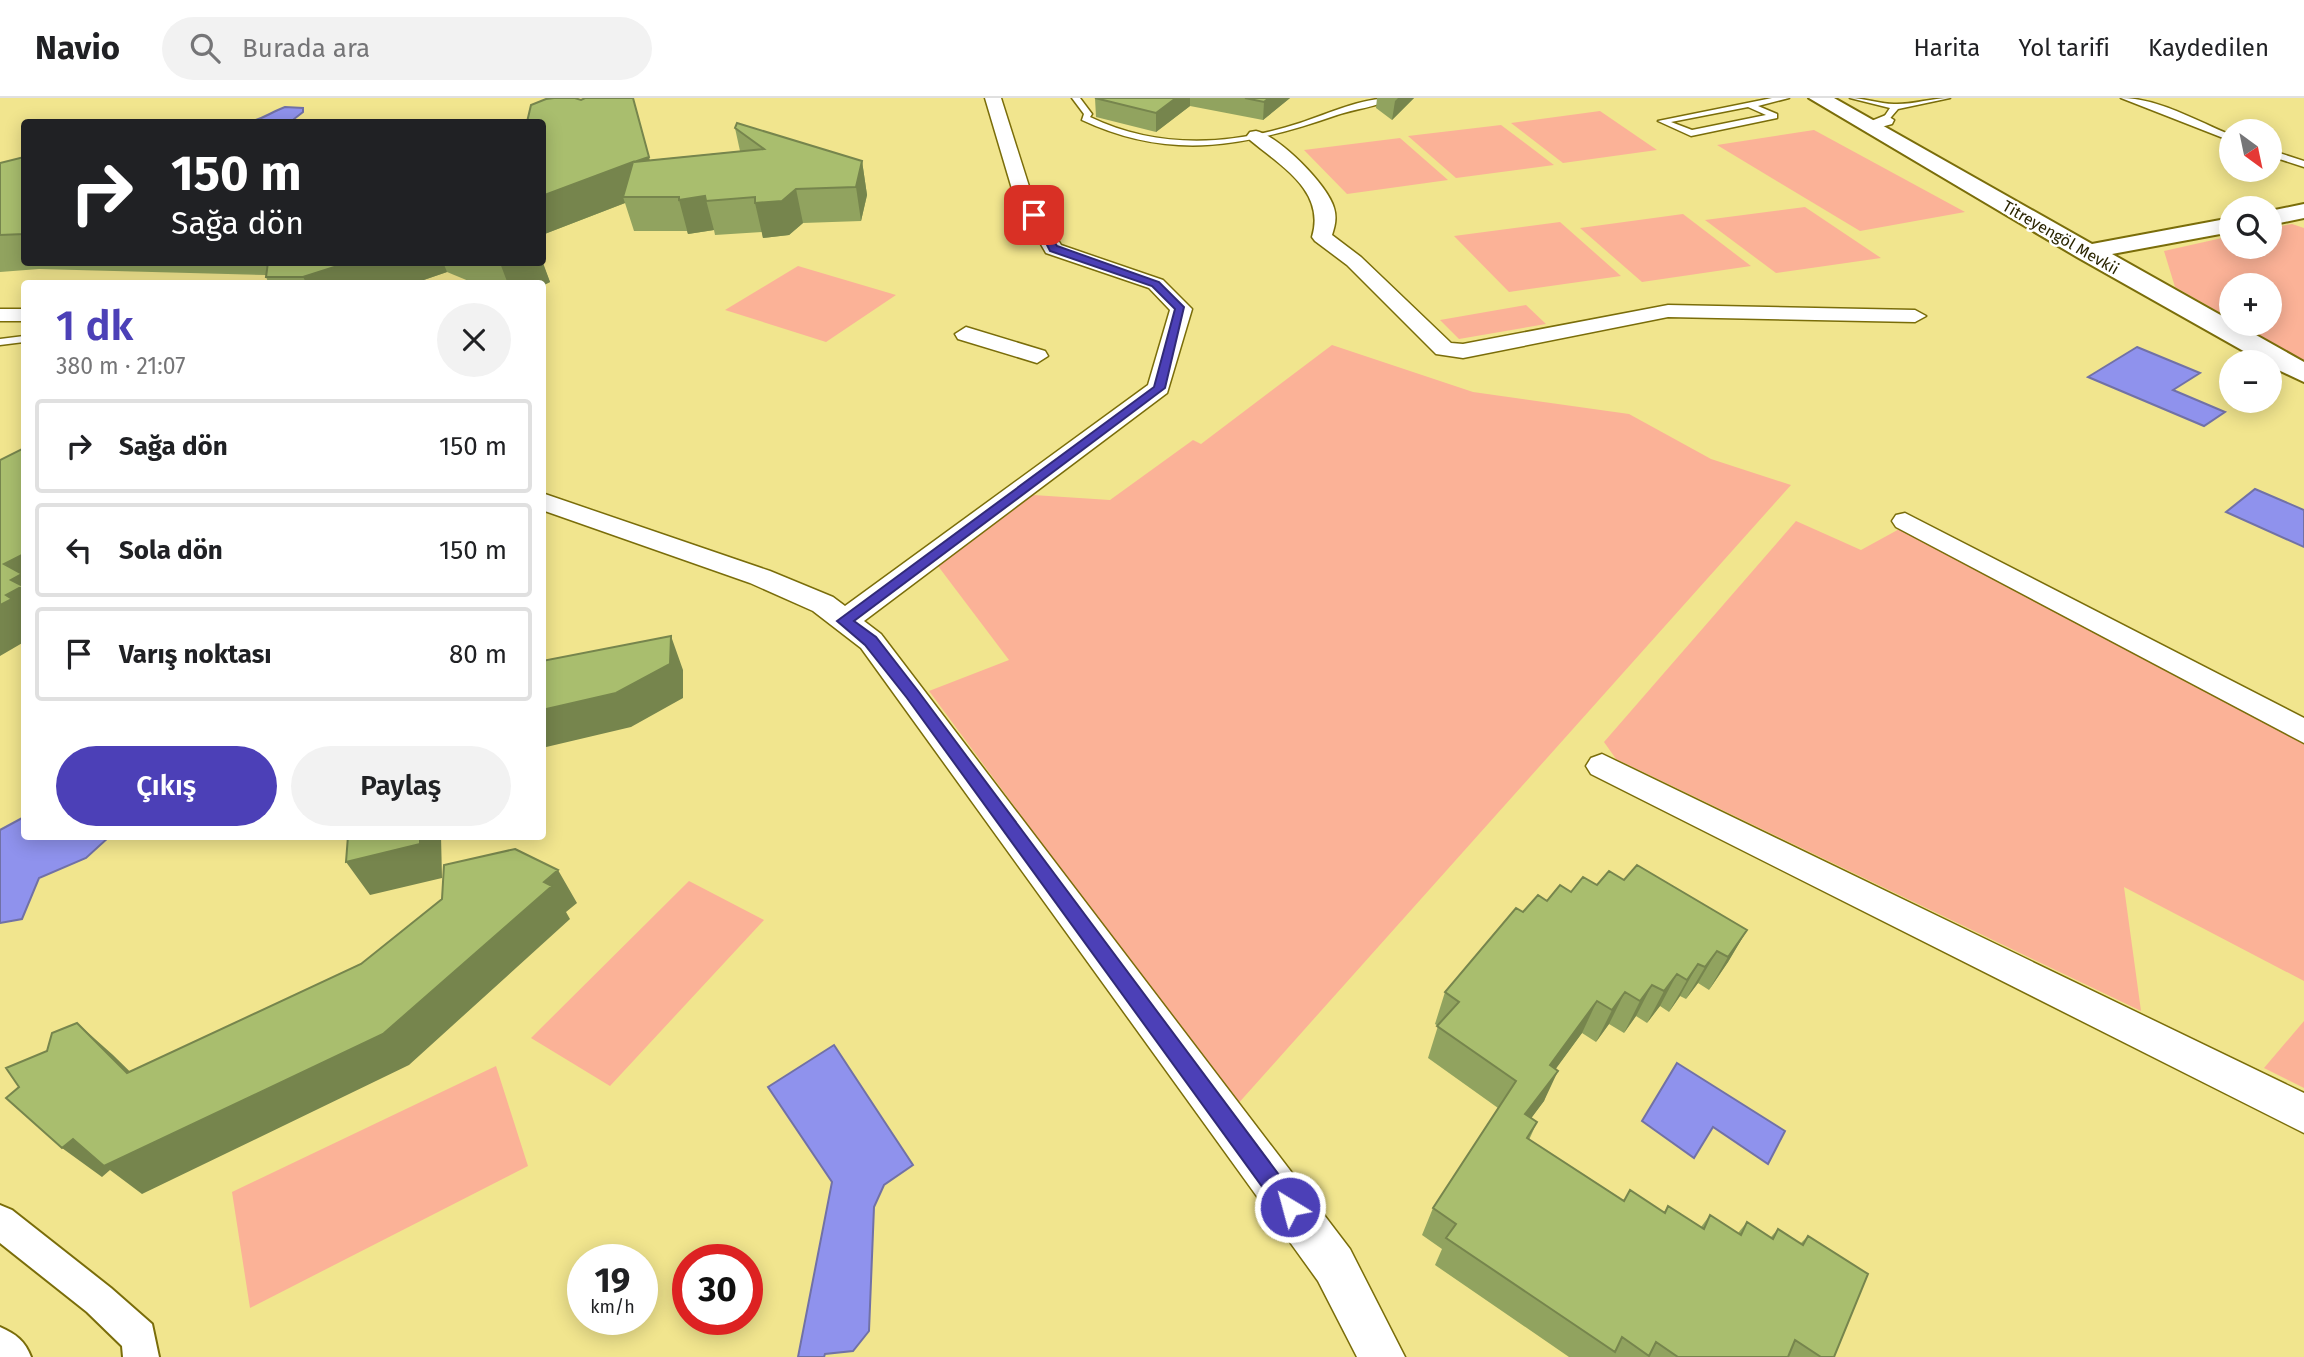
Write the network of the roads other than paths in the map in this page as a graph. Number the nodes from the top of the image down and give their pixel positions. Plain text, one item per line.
1 (993, 98) edge
2 (1076, 98) edge
3 (1389, 98) edge
4 (1785, 98) edge
5 (1819, 98) edge
6 (1854, 98) edge
7 (1946, 98) edge
8 (2125, 98) edge
9 (1750, 105) junction
10 (1883, 118) junction
11 (2219, 133) edge
12 (1256, 136) junction
13 (2282, 157) edge
14 (2304, 164) edge
15 (2304, 211) edge
16 (2282, 216) edge
17 (2219, 227) edge
18 (2086, 252) junction
19 (0, 315) edge
20 (21, 315) edge
21 (1914, 316) dead end
22 (967, 334) dead end
23 (21, 339) edge
24 (0, 342) edge
25 (1037, 356) dead end
26 (2304, 374) edge
27 (546, 502) edge
28 (1905, 521) dead end
29 (844, 621) junction
30 (2304, 732) edge
31 (1602, 766) dead end
32 (2304, 1114) edge
33 (0, 1222) edge
34 (0, 1345) edge
35 (12, 1357) edge
36 (141, 1357) edge
37 (1382, 1357) edge

1 - 29 street
2 - 12 lane
3 - 12 lane
4 - 9 lane
5 - 10 street, Titreyengöl Mevkii
6 - 10 lane
7 - 10 lane
8 - 11 lane
9 - 9 lane
10 - 18 street, Titreyengöl Mevkii
12 - 21 street
13 - 14 lane
15 - 16 street
17 - 18 street
18 - 26 street, Titreyengöl Mevkii
19 - 20 street
22 - 25 street
23 - 24 lane
27 - 29 street
28 - 30 street
29 - 37 street
31 - 32 street
33 - 36 street
34 - 35 street

